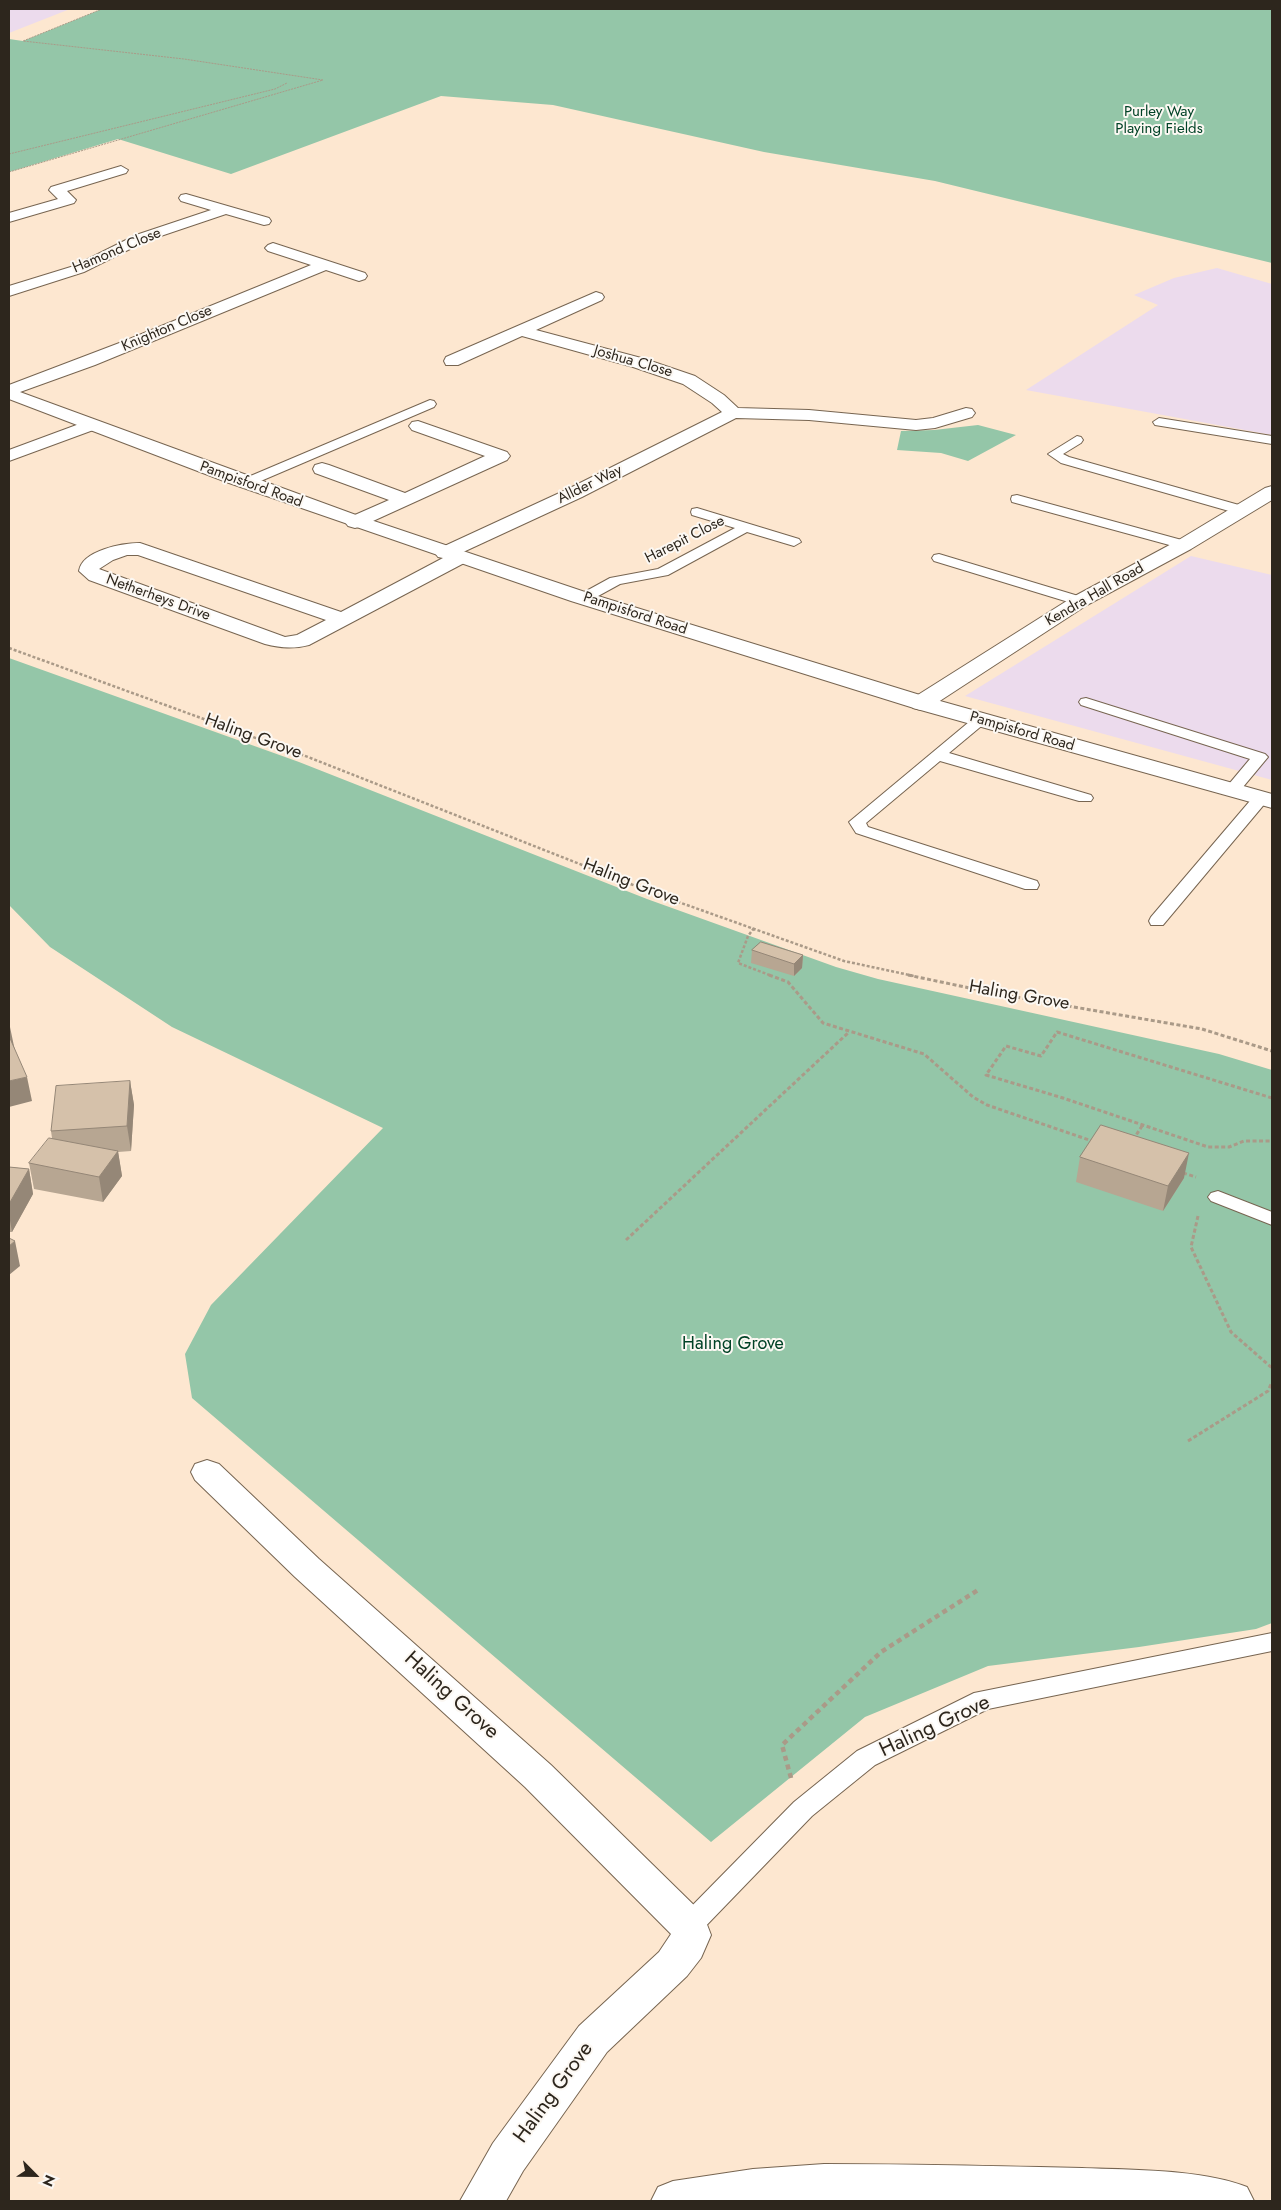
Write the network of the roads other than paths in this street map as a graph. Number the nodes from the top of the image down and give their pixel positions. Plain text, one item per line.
1 (121, 170) dead end
2 (186, 198) dead end
3 (225, 210) junction
4 (9, 218) edge
5 (264, 221) dead end
6 (273, 248) dead end
7 (325, 265) junction
8 (359, 276) dead end
9 (9, 291) edge
10 (596, 297) dead end
11 (523, 330) junction
12 (452, 361) dead end
13 (9, 392) edge
14 (430, 404) dead end
15 (733, 413) junction
16 (966, 413) dead end
17 (1159, 422) dead end
18 (90, 425) junction
19 (418, 426) dead end
20 (1077, 440) dead end
21 (1272, 440) edge
22 (9, 456) edge
23 (322, 470) dead end
24 (245, 483) junction
25 (1271, 494) edge
26 (406, 499) junction
27 (1017, 500) dead end
28 (1241, 510) junction
29 (697, 512) dead end
30 (355, 522) junction
31 (746, 527) junction
32 (794, 542) dead end
33 (1184, 545) junction
34 (452, 555) junction
35 (939, 558) dead end
36 (584, 598) junction
37 (1080, 601) junction
38 (342, 619) junction
39 (1086, 702) dead end
40 (921, 703) junction
41 (980, 720) junction
42 (938, 755) junction
43 (1232, 790) junction
44 (1085, 798) dead end
45 (1267, 800) edge
46 (1031, 885) dead end
47 (1157, 921) dead end
48 (1218, 1197) road end
49 (1272, 1219) edge
50 (207, 1472) dead end
51 (1272, 1642) edge
52 (690, 1926) junction
53 (1220, 2200) edge
54 (482, 2201) edge
55 (673, 2201) edge

1 - 4 street
2 - 3 street
3 - 5 street
3 - 9 street, Hamond Close
6 - 7 street
7 - 8 street
7 - 13 street, Knighton Close
10 - 11 street
11 - 12 street
11 - 15 street, Joshua Close
13 - 18 street, Pampisford Road
14 - 24 lane
15 - 16 street
15 - 34 street, Allder Way
17 - 21 lane
18 - 22 street
18 - 24 street, Pampisford Road
19 - 26 street
20 - 28 lane
23 - 26 street
24 - 30 street, Pampisford Road
25 - 28 street, Kendra Hall Road
26 - 30 street
27 - 33 lane
28 - 33 street, Kendra Hall Road
29 - 31 lane, Harepit Close
30 - 34 street, Pampisford Road
31 - 32 lane, Harepit Close
31 - 36 lane, Harepit Close
33 - 37 street, Kendra Hall Road
34 - 36 street, Pampisford Road
34 - 38 street, Netherheys Drive
35 - 37 lane
36 - 40 street, Pampisford Road
37 - 40 street, Kendra Hall Road
38 - 38 street, Netherheys Drive
39 - 43 lane
40 - 41 street, Pampisford Road
41 - 42 lane
41 - 43 street, Pampisford Road
42 - 44 lane
42 - 46 lane
43 - 45 street, Pampisford Road
45 - 47 lane
48 - 49 lane
50 - 52 street, Haling Grove
51 - 52 lane, Haling Grove
52 - 54 street, Haling Grove
53 - 55 street

